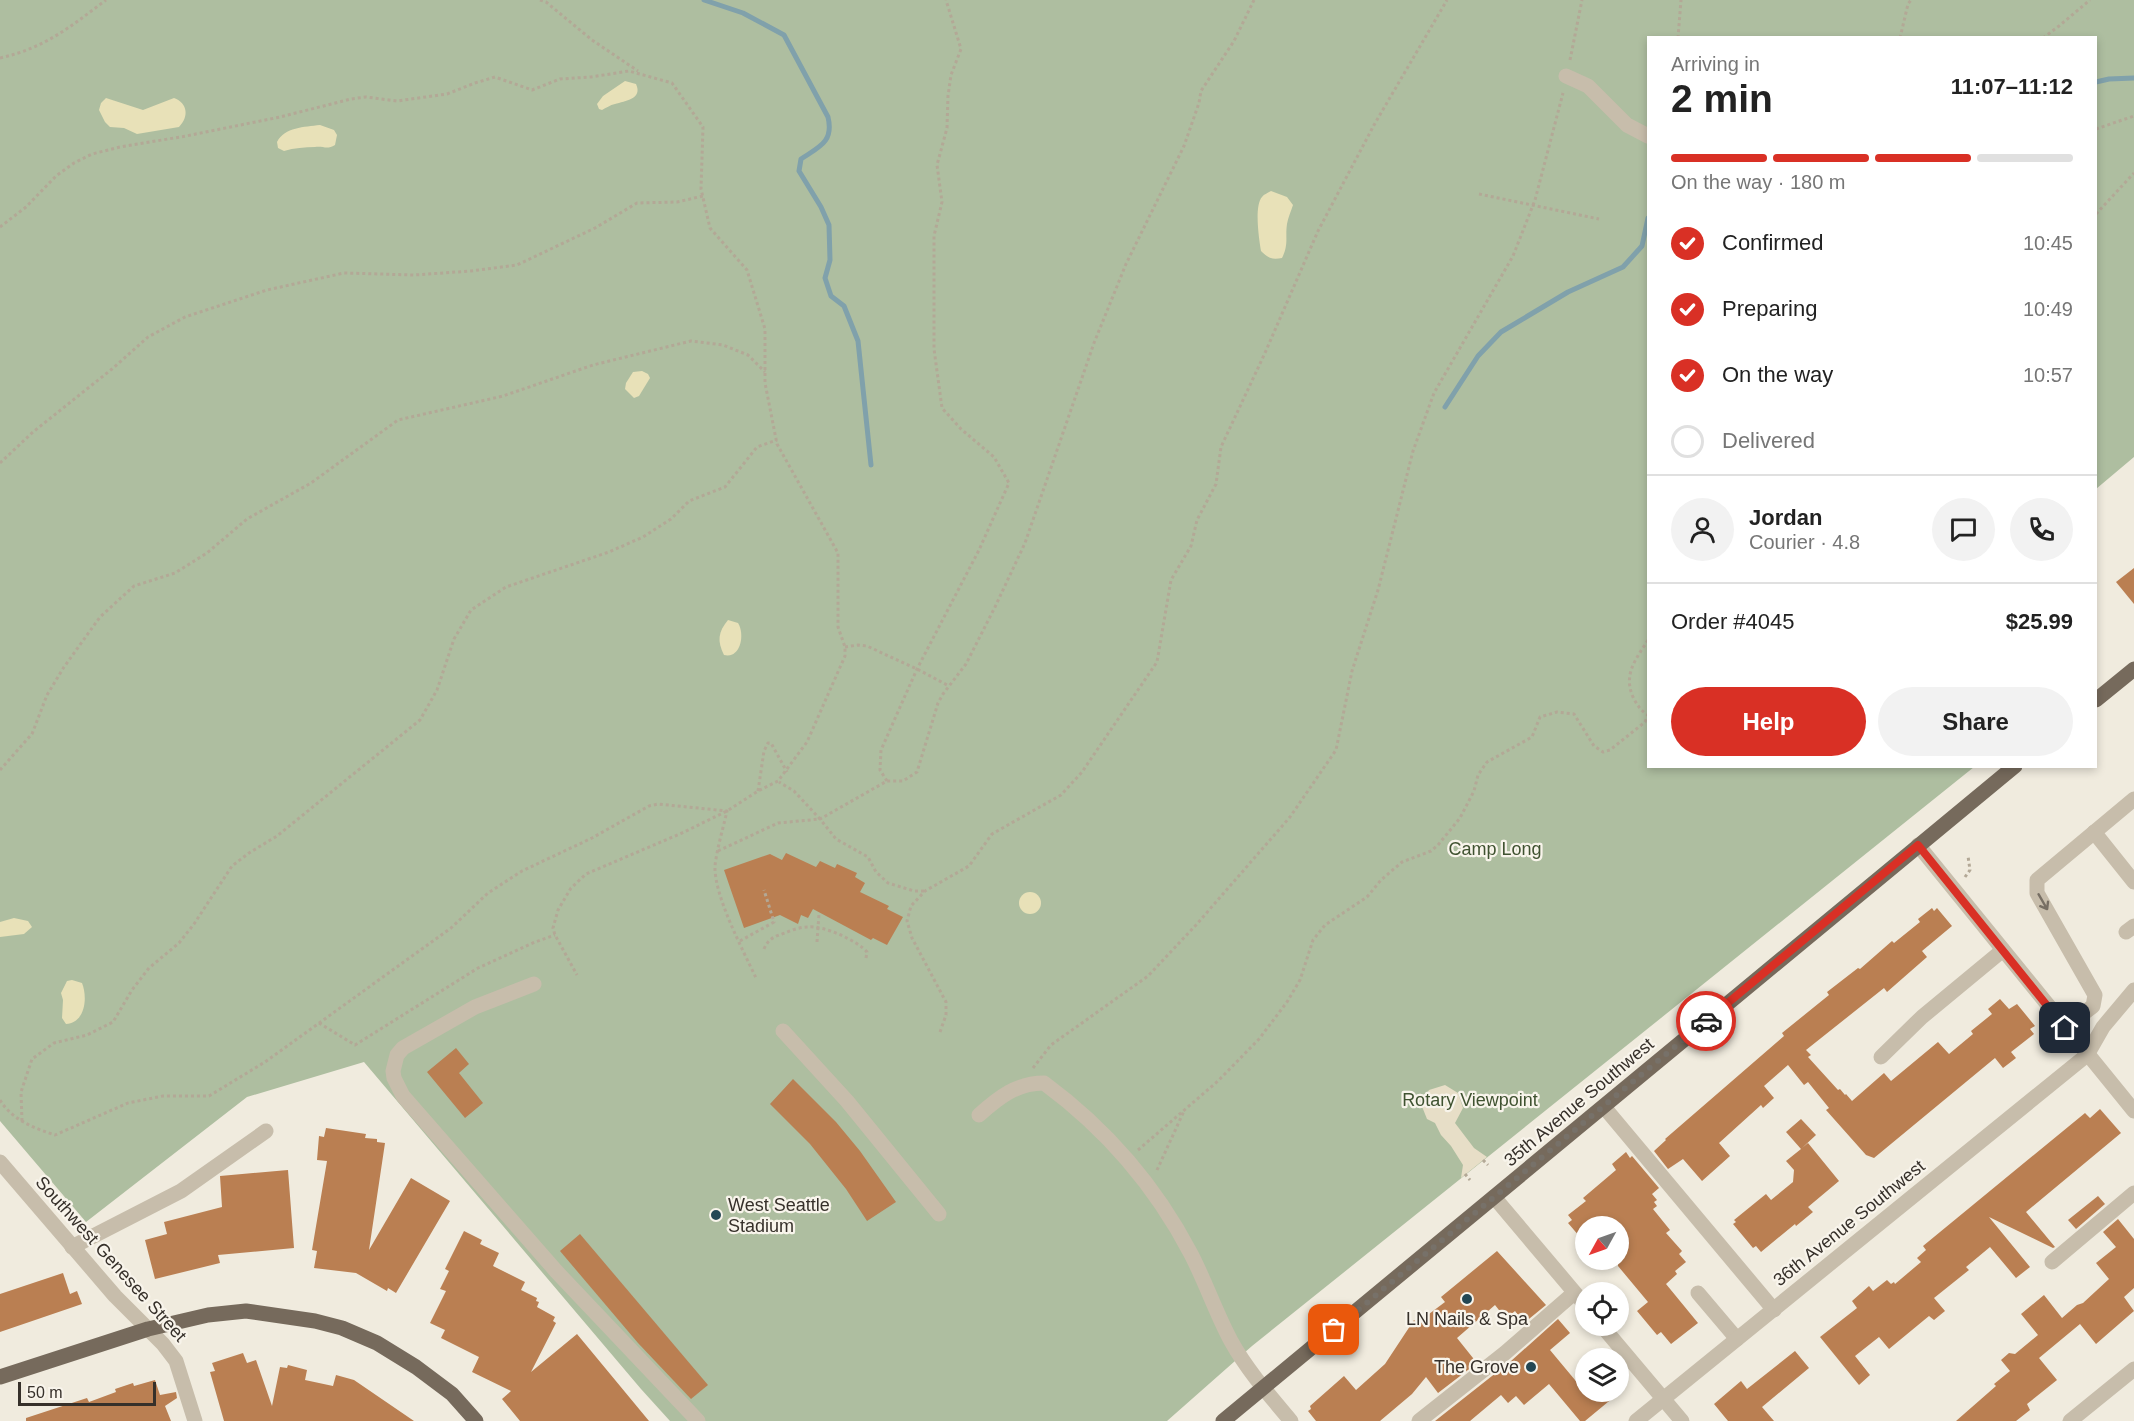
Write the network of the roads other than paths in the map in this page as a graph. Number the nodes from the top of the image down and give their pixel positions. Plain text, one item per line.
1 (1566, 76) road end
2 (1647, 135) edge
3 (2134, 669) edge
4 (2097, 699) edge
5 (2013, 768) edge
6 (2134, 799) edge
7 (2094, 832) junction
8 (1918, 845) junction
9 (2134, 882) edge
10 (2002, 950) junction
11 (534, 984) dead end
12 (2134, 990) edge
13 (2065, 1028) junction
14 (783, 1031) dead end
15 (2087, 1055) junction
16 (1881, 1057) dead end
17 (1604, 1107) junction
18 (2134, 1111) edge
19 (980, 1114) dead end
20 (266, 1131) dead end
21 (0, 1162) edge
22 (2134, 1193) edge
23 (1494, 1197) junction
24 (939, 1214) dead end
25 (72, 1247) junction
26 (2052, 1263) dead end
27 (1574, 1293) joint
28 (1698, 1293) dead end
29 (1774, 1310) junction
30 (148, 1329) junction
31 (1604, 1336) edge
32 (1737, 1339) junction
33 (2134, 1369) edge
34 (0, 1377) edge
35 (1264, 1388) junction
36 (1663, 1398) junction
37 (195, 1421) edge
38 (476, 1421) edge
39 (698, 1421) edge
40 (1223, 1421) edge
41 (1291, 1421) edge
42 (1419, 1421) edge
43 (1636, 1421) edge
44 (1682, 1421) edge
45 (2070, 1421) edge

1 - 2 street
3 - 4 main road
5 - 8 main road, 35th Avenue Southwest
6 - 7 street
7 - 9 street
7 -> 13 street
8 - 10 street
8 - 17 main road, 35th Avenue Southwest
10 - 13 street
10 - 16 street
11 - 39 street
12 - 15 street
13 - 15 street
14 - 24 street
15 - 18 street
15 - 29 street, 36th Avenue Southwest
17 - 23 main road, 35th Avenue Southwest
17 - 29 street
19 - 35 street
20 - 25 street
21 - 25 street, Southwest Genesee Street
22 - 26 street
23 - 27 street
23 - 35 main road, 35th Avenue Southwest
25 - 30 street, Southwest Genesee Street
27 - 42 street
28 - 32 street
29 - 32 street, 36th Avenue Southwest
30 - 34 main road
30 - 37 street, Southwest Genesee Street
30 - 38 main road
31 - 36 street
32 - 36 street, 36th Avenue Southwest
33 - 45 street
35 - 40 main road, 35th Avenue Southwest
35 - 41 street
36 - 43 street, 36th Avenue Southwest
36 - 44 street

